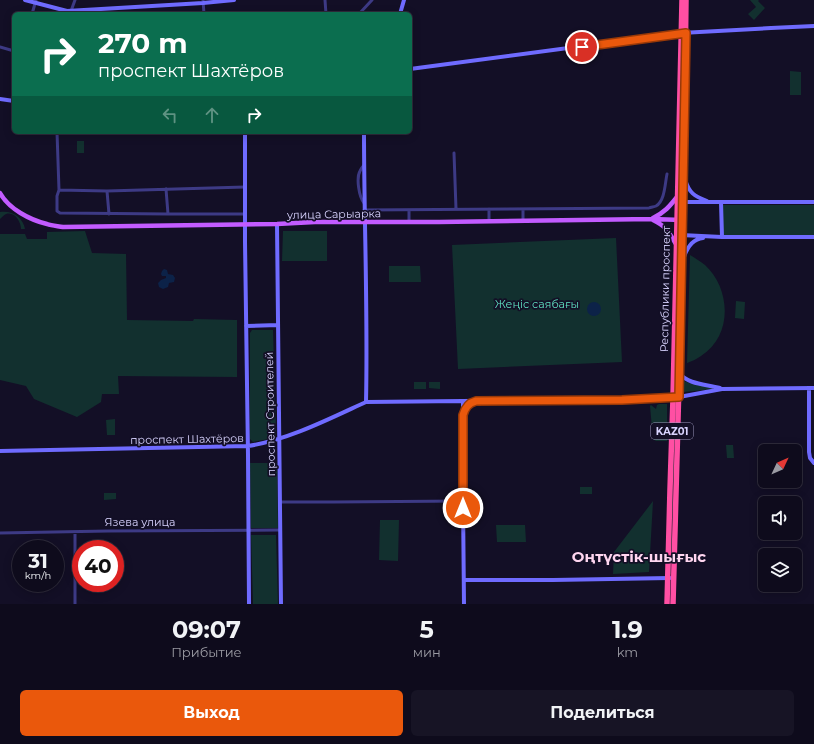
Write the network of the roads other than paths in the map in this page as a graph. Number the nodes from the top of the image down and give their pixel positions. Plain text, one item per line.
1 (25, 0) edge
2 (75, 0) edge
3 (232, 0) edge
4 (325, 0) edge
5 (372, 0) edge
6 (404, 0) edge
7 (682, 0) edge
8 (686, 0) edge
9 (36, 2) edge
10 (203, 2) edge
11 (33, 12) edge
12 (68, 12) edge
13 (204, 12) edge
14 (326, 12) edge
15 (360, 12) edge
16 (401, 12) edge
17 (814, 26) edge
18 (684, 33) junction
19 (0, 47) edge
20 (12, 50) edge
21 (412, 69) edge
22 (0, 99) edge
23 (12, 100) edge
24 (57, 134) edge
25 (245, 134) edge
26 (364, 134) edge
27 (454, 153) dead end
28 (684, 171) junction
29 (667, 174) dead end
30 (245, 187) junction
31 (166, 189) junction
32 (59, 190) junction
33 (107, 191) junction
34 (0, 195) edge
35 (679, 201) junction
36 (709, 202) junction
37 (721, 202) junction
38 (814, 202) edge
39 (489, 209) junction
40 (523, 209) junction
41 (364, 210) junction
42 (409, 210) junction
43 (456, 210) junction
44 (109, 214) junction
45 (168, 214) junction
46 (245, 214) junction
47 (652, 219) junction
48 (680, 220) junction
49 (490, 221) junction
50 (523, 221) junction
51 (365, 222) junction
52 (409, 222) junction
53 (245, 224) junction
54 (277, 224) junction
55 (679, 235) junction
56 (719, 237) junction
57 (814, 237) edge
58 (676, 244) junction
59 (682, 270) junction
60 (278, 325) junction
61 (246, 326) junction
62 (679, 372) junction
63 (809, 388) junction
64 (814, 388) edge
65 (722, 389) junction
66 (676, 397) junction
67 (463, 401) junction
68 (476, 401) junction
69 (366, 402) junction
70 (463, 415) junction
71 (279, 439) junction
72 (248, 446) junction
73 (0, 451) edge
74 (814, 462) edge
75 (463, 501) junction
76 (280, 502) junction
77 (280, 530) junction
78 (248, 531) junction
79 (74, 532) junction
80 (0, 533) edge
81 (671, 578) junction
82 (464, 580) junction
83 (75, 604) edge
84 (249, 604) edge
85 (281, 604) edge
86 (464, 604) edge
87 (668, 604) edge
88 (673, 604) edge

1 - 9 main road
2 - 12 street
3 - 10 main road
4 - 14 street
5 - 15 street
6 - 16 main road
7 - 18 highway, Республики проспект / KАZ01
8 - 18 highway, Республики проспект / KАZ01
9 - 11 street
9 - 12 main road
10 - 12 main road
10 - 13 street
17 - 18 main road
18 - 21 main road
18 - 28 highway, Республики проспект / KАZ01
18 - 35 highway, Республики проспект / KАZ01
19 - 20 street
22 - 23 main road
24 - 32 street
25 - 30 main road, проспект Строителей
26 - 41 main road
27 - 43 street
28 - 35 highway, Республики проспект / KАZ01
28 - 36 main road
29 - 40 street
30 - 31 street
30 - 46 main road, проспект Строителей
31 - 33 street
31 - 45 street
32 - 33 street
32 - 44 street
33 - 44 street
34 - 53 main road, улица Сарыарка
35 - 36 main road
35 - 47 main road
35 - 48 highway, Республики проспект / KАZ01
36 - 37 main road
37 - 38 main road
37 - 56 main road
39 - 40 street
39 - 43 street
39 - 49 street
40 - 50 street
41 - 42 street
41 - 51 main road
42 - 43 street
42 - 52 street
44 - 45 street
45 - 46 street
46 - 53 main road, проспект Строителей
47 - 48 main road, улица Сарыарка
47 - 50 main road, улица Сарыарка
47 - 58 main road
48 - 55 highway, Республики проспект / KАZ01
49 - 50 main road, улица Сарыарка
49 - 52 main road, улица Сарыарка
51 - 52 main road, улица Сарыарка
51 - 54 main road, улица Сарыарка
51 - 69 main road
53 - 54 main road, улица Сарыарка
53 - 61 main road, проспект Строителей
54 - 60 main road, проспект Строителей
55 - 56 main road
55 - 58 highway, Республики проспект / KАZ01
55 - 59 highway, Республики проспект / KАZ01
56 - 57 main road
56 - 59 main road
58 - 66 highway, Республики проспект / KАZ01
59 - 62 highway, Республики проспект / KАZ01
60 - 61 main road
60 - 71 main road, проспект Строителей
61 - 72 main road, проспект Строителей
62 - 65 main road
62 - 66 highway, Республики проспект / KАZ01
63 - 64 main road, проспект Шахтёров
63 - 65 main road, проспект Шахтёров
63 - 74 main road
65 - 66 main road, проспект Шахтёров
66 - 68 main road, проспект Шахтёров
66 - 81 highway, Республики проспект / KАZ01
67 - 68 main road, проспект Шахтёров
67 - 69 main road, проспект Шахтёров
67 - 70 main road
68 - 70 main road
69 - 71 main road, проспект Шахтёров
70 - 75 main road
71 - 72 main road, проспект Шахтёров
71 - 76 main road, проспект Строителей
72 - 73 main road, проспект Шахтёров
72 - 78 main road, проспект Строителей
75 - 76 street
75 - 82 main road
76 - 77 main road, проспект Строителей
77 - 78 street, Язева улица
77 - 85 main road, проспект Строителей
78 - 79 street, Язева улица
78 - 84 main road, проспект Строителей
79 - 80 street, Язева улица
79 - 83 street
81 - 82 main road
81 - 87 highway, Республики проспект / KАZ01
81 - 88 highway, Республики проспект / KАZ01
82 - 86 main road

